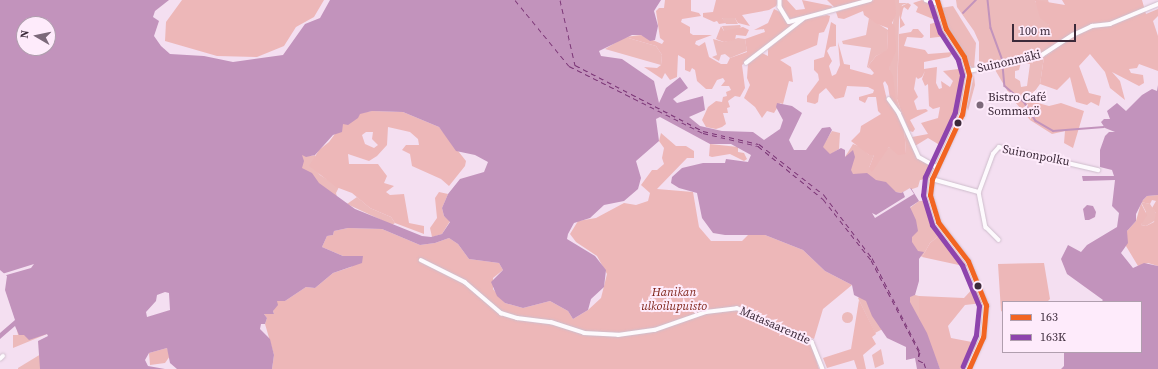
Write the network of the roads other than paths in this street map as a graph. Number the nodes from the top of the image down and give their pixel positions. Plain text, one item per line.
1 (780, 0) edge
2 (870, 0) edge
3 (926, 0) edge
4 (938, 2) edge
5 (1158, 4) edge
6 (804, 18) junction
7 (746, 63) dead end
8 (969, 71) junction
9 (889, 99) dead end
10 (938, 167) junction
11 (1098, 170) dead end
12 (932, 179) junction
13 (979, 192) junction
14 (999, 240) dead end
15 (421, 260) dead end
16 (823, 369) edge
17 (969, 369) edge

1 - 6 street
2 - 6 street
3 - 4 street
4 - 8 street
5 - 8 street, Suinonmäki
6 - 7 street
8 - 10 street
9 - 10 street
10 - 12 street
11 - 13 street, Suinonpolku
12 - 13 street
12 - 17 street
13 - 14 street
15 - 16 street, Matasaarentie

